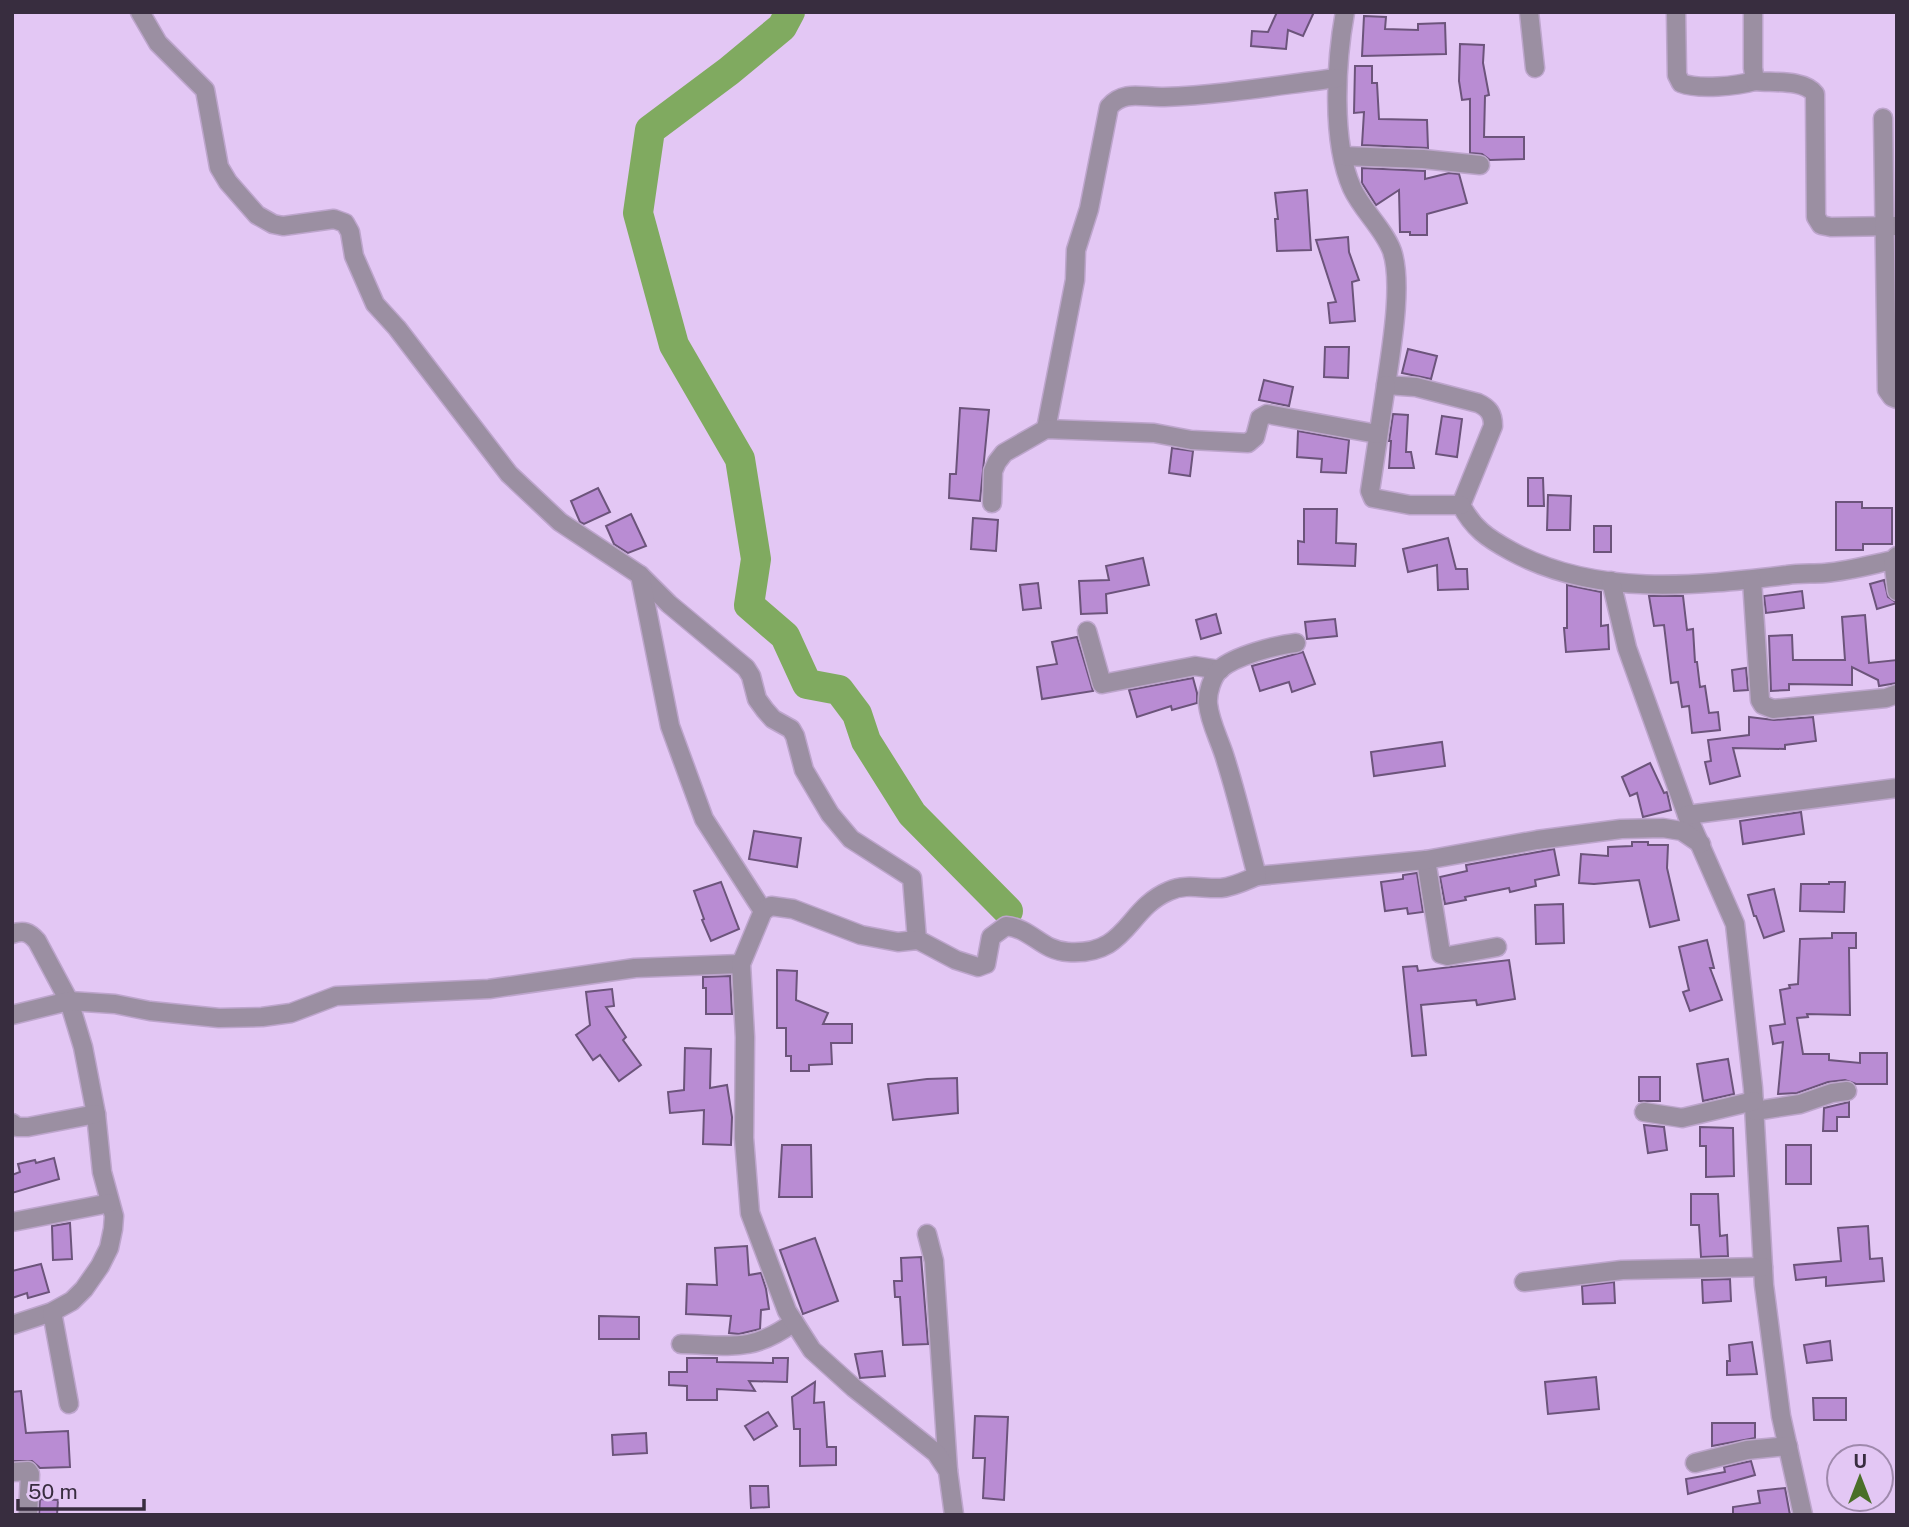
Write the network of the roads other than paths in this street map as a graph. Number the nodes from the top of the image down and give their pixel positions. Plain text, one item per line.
1 (139, 12) edge
2 (1345, 12) edge
3 (1529, 12) edge
4 (1676, 12) edge
5 (1753, 12) edge
6 (1535, 68) dead end
7 (1337, 78) junction
8 (1755, 81) junction
9 (1883, 118) dead end
10 (1343, 156) junction
11 (1480, 165) dead end
12 (1891, 226) edge
13 (1385, 385) junction
14 (1897, 398) edge
15 (1046, 429) junction
16 (1377, 433) junction
17 (992, 503) dead end
18 (1461, 505) junction
19 (1895, 558) edge
20 (640, 575) junction
21 (1752, 580) junction
22 (1611, 581) junction
23 (1897, 591) edge
24 (1087, 631) dead end
25 (1296, 643) dead end
26 (1220, 670) junction
27 (1897, 694) edge
28 (1897, 788) edge
29 (1687, 815) junction
30 (1701, 844) junction
31 (1426, 860) junction
32 (1257, 876) junction
33 (763, 911) junction
34 (12, 934) edge
35 (917, 940) junction
36 (1497, 947) dead end
37 (741, 964) junction
38 (69, 1000) junction
39 (12, 1015) edge
40 (1847, 1091) dead end
41 (1754, 1106) junction
42 (1644, 1112) dead end
43 (96, 1114) junction
44 (12, 1123) edge
45 (110, 1203) junction
46 (12, 1223) edge
47 (927, 1234) dead end
48 (1763, 1267) junction
49 (1524, 1282) dead end
50 (52, 1312) junction
51 (794, 1322) junction
52 (12, 1325) edge
53 (681, 1344) dead end
54 (69, 1404) dead end
55 (1788, 1446) junction
56 (1695, 1463) dead end
57 (948, 1471) junction
58 (12, 1472) edge
59 (28, 1515) edge
60 (954, 1515) edge
61 (1803, 1515) edge

1 - 20 street
2 - 7 street
3 - 6 street
4 - 8 street
5 - 8 street
7 - 10 street
7 - 15 street
8 - 12 street
9 - 12 street
10 - 11 street
10 - 13 street
12 - 14 street
13 - 16 street
13 - 18 street
15 - 16 street
15 - 17 street
16 - 18 street
18 - 22 street
19 - 21 street
19 - 23 street
20 - 33 street
20 - 35 street
21 - 22 street
21 - 27 street
22 - 29 street
24 - 26 street
25 - 26 street
26 - 32 street
28 - 29 street
29 - 30 street
30 - 31 street
30 - 41 street
31 - 32 street
31 - 36 street
32 - 35 street
33 - 35 street
33 - 37 street
34 - 38 street
37 - 38 street
37 - 51 street
38 - 39 street
38 - 43 street
40 - 41 street
41 - 42 street
41 - 48 street
43 - 44 street
43 - 45 street
45 - 46 street
45 - 50 street
47 - 57 street
48 - 49 street
48 - 55 street
50 - 52 street
50 - 54 street
51 - 53 street
51 - 57 street
55 - 56 street
55 - 61 street
57 - 60 street
58 - 59 street

